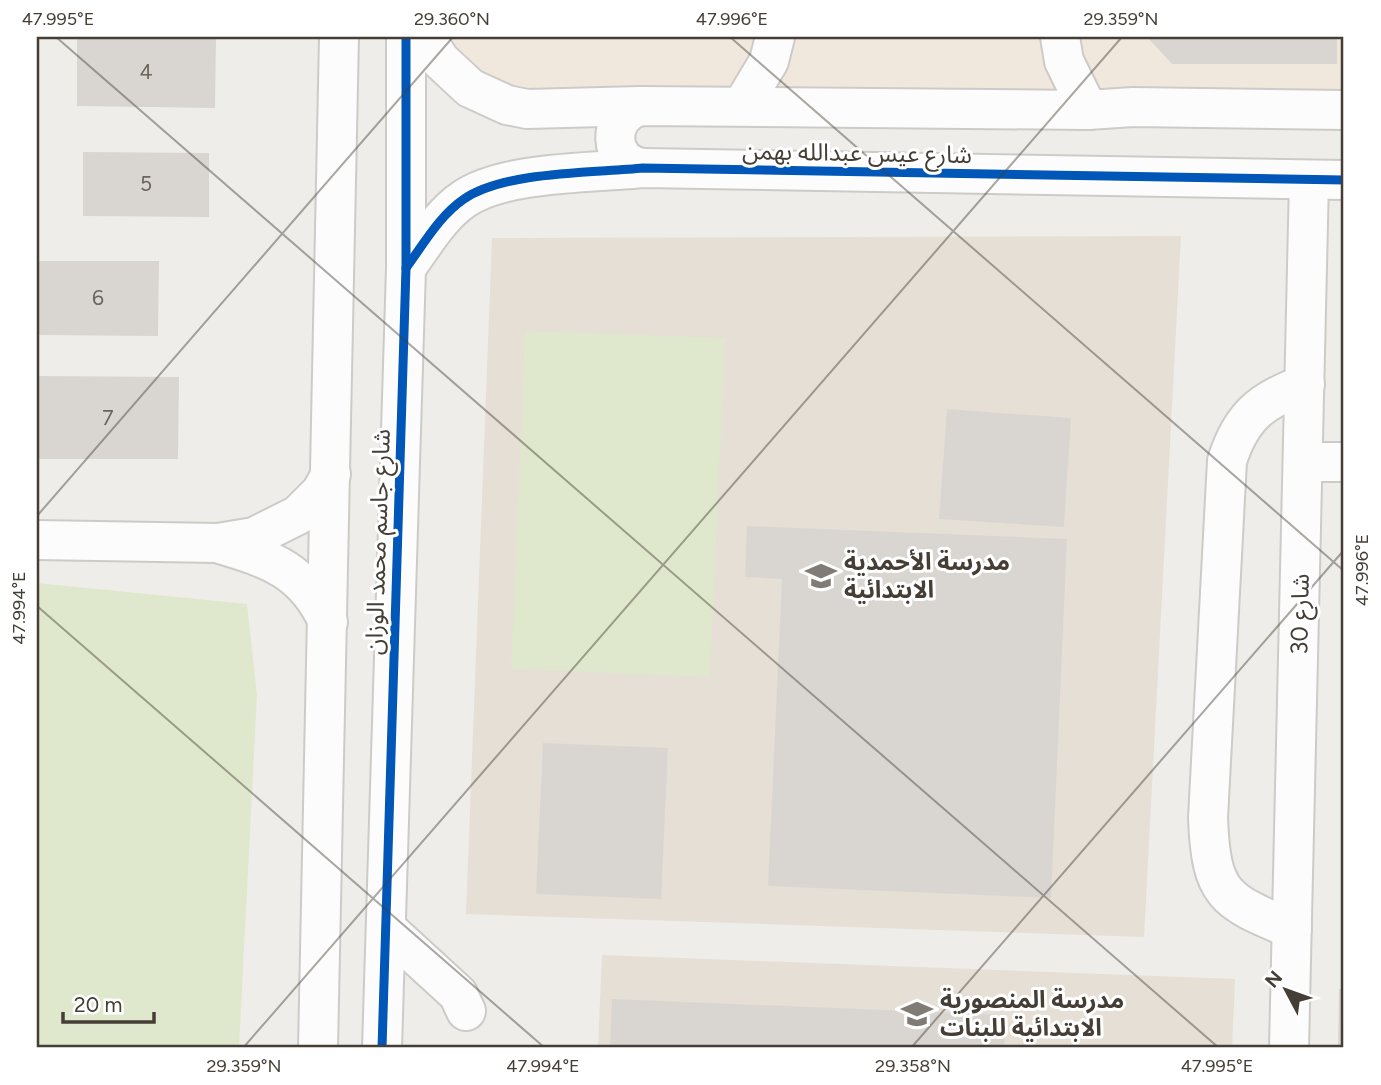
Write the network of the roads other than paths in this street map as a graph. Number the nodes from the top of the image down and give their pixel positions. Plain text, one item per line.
1 (339, 37) edge
2 (406, 37) edge
3 (425, 37) edge
4 (775, 37) edge
5 (1060, 37) edge
6 (640, 106) junction
7 (742, 106) junction
8 (1088, 110) junction
9 (1344, 110) edge
10 (643, 169) junction
11 (1327, 180) edge
12 (406, 268) junction
13 (1305, 384) junction
14 (1304, 462) junction
15 (1344, 462) edge
16 (331, 474) junction
17 (37, 540) edge
18 (218, 543) junction
19 (328, 622) junction
20 (386, 928) junction
21 (1292, 929) junction
22 (466, 1012) dead end
23 (318, 1048) edge
24 (382, 1048) edge
25 (1289, 1048) edge

1 - 16 street, شارع جاسم محمد الوزان
2 - 12 street, شارع جاسم محمد الوزان
3 - 6 street, شارع عيس عبدالله بهمن
4 - 7 street
5 - 8 street
6 - 7 street, شارع عيس عبدالله بهمن
6 - 10 street
7 - 8 street, شارع عيس عبدالله بهمن
8 - 9 street, شارع عيس عبدالله بهمن
10 - 11 street, شارع عيس عبدالله بهمن
10 - 12 street, شارع عيس عبدالله بهمن
11 - 13 street, شارع 30
12 - 20 street, شارع جاسم محمد الوزان
13 - 14 street, شارع 30
13 - 21 street
14 - 15 street
14 - 21 street, شارع 30
16 - 18 street
16 - 19 street, شارع جاسم محمد الوزان
17 - 18 street
18 - 19 street
19 - 23 street, شارع جاسم محمد الوزان
20 - 22 street
20 - 24 street, شارع جاسم محمد الوزان
21 - 25 street, شارع 30

